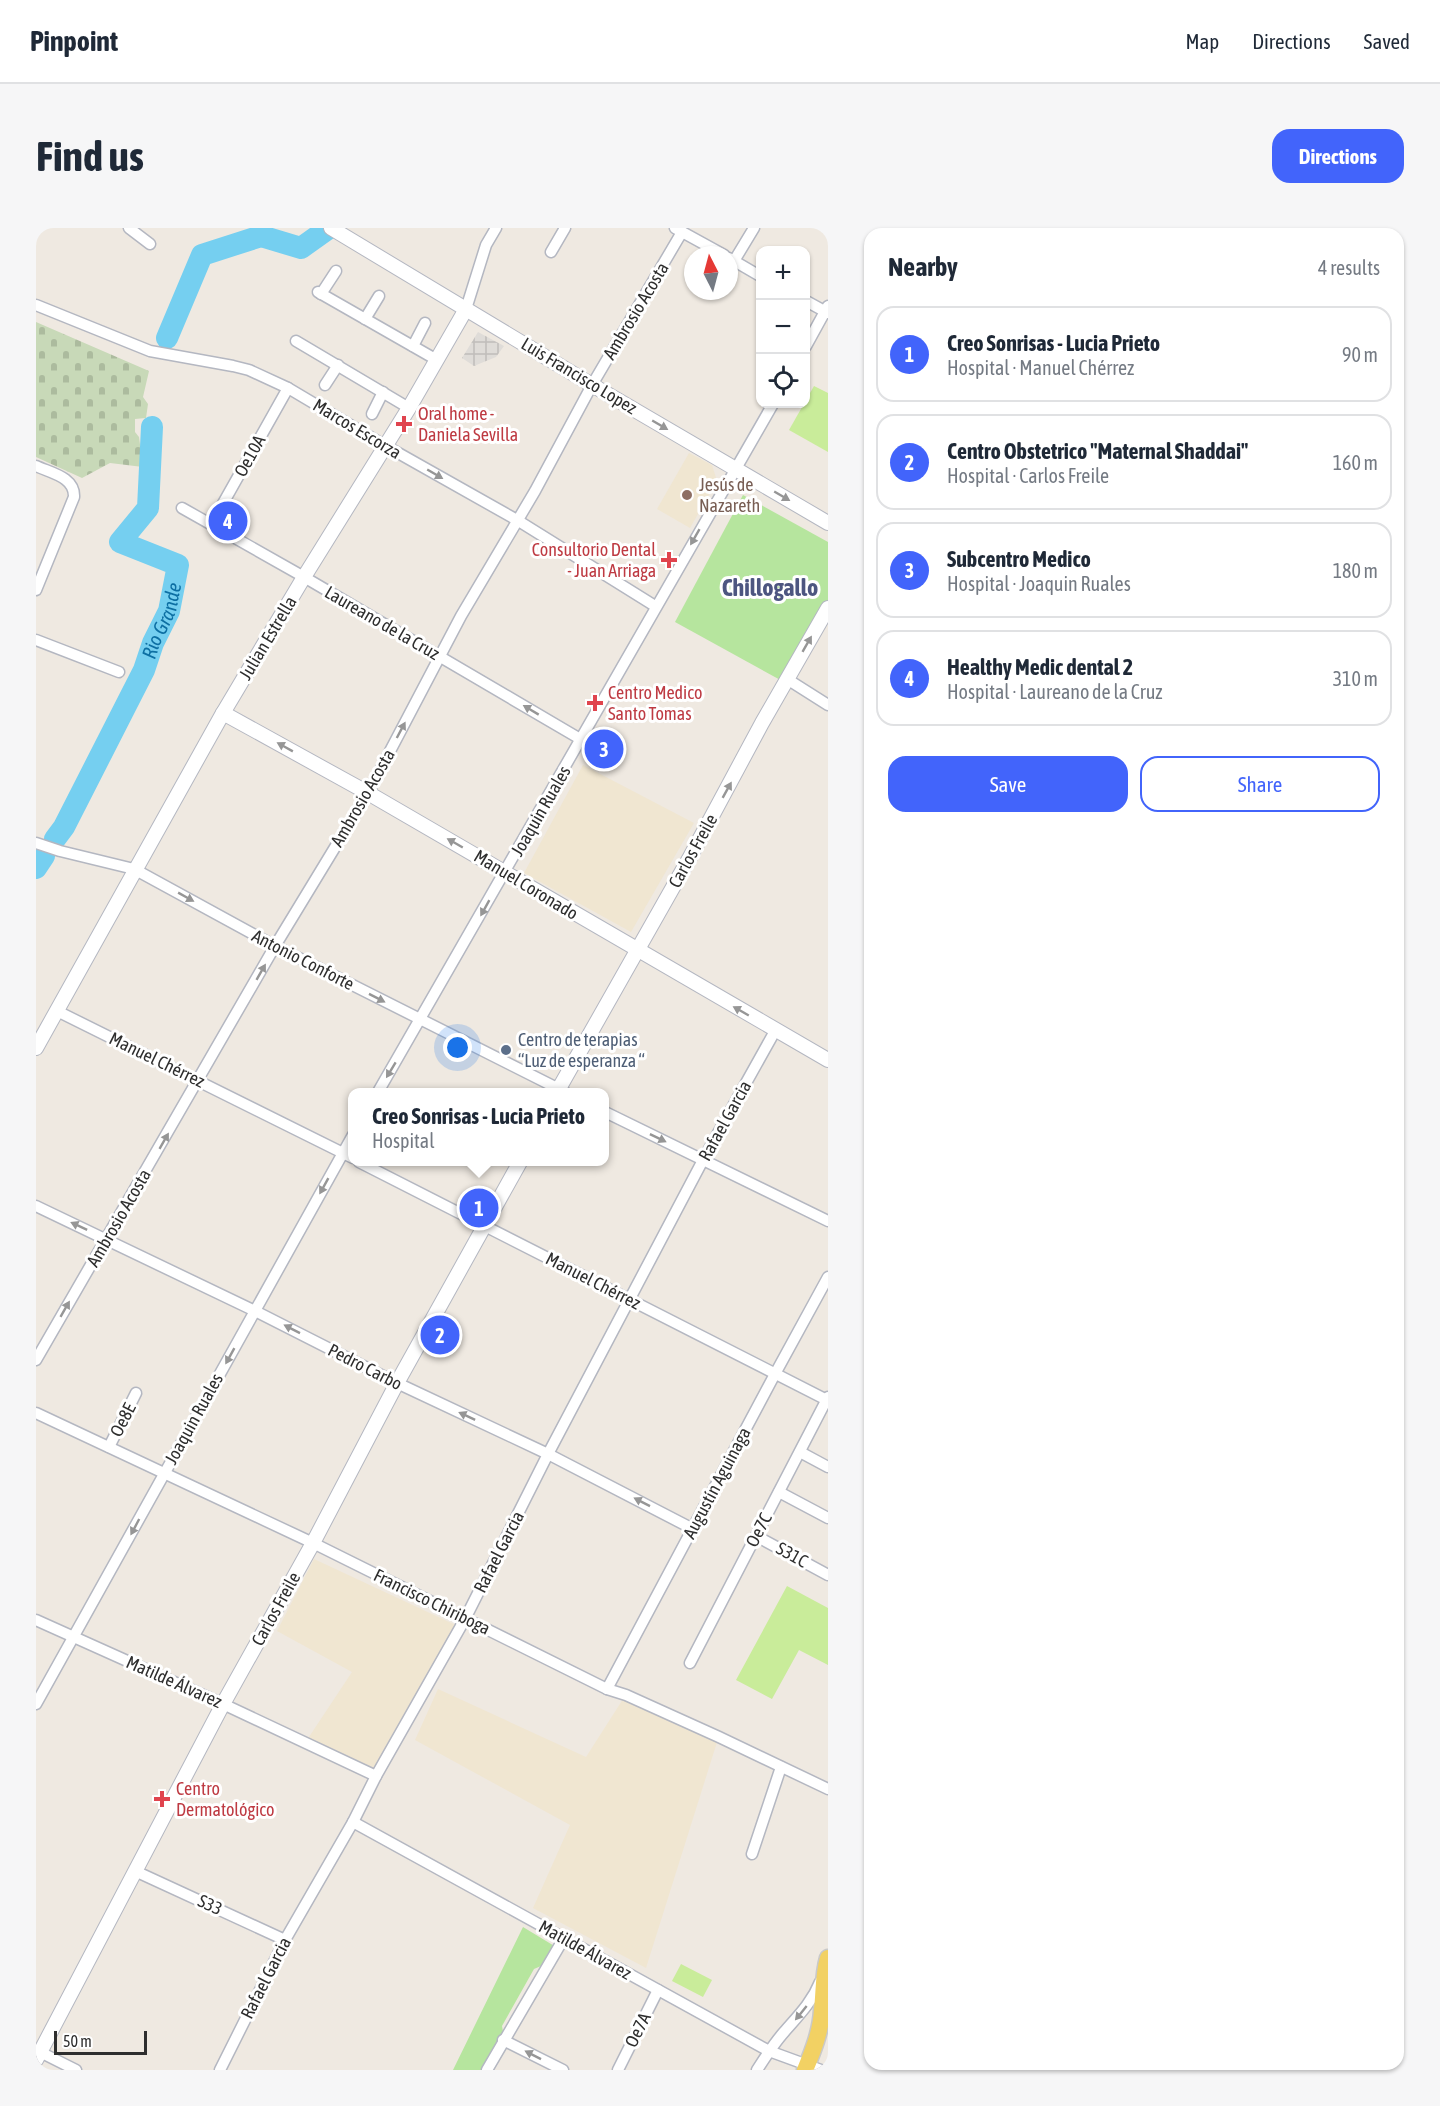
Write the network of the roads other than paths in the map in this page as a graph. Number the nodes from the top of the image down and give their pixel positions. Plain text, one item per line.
1 (129, 228) edge
2 (331, 228) edge
3 (496, 228) edge
4 (564, 228) edge
5 (754, 228) edge
6 (679, 230) edge
7 (150, 244) dead end
8 (708, 246) edge
9 (738, 251) edge
10 (551, 252) dead end
11 (738, 263) edge
12 (336, 271) dead end
13 (756, 274) edge
14 (379, 296) dead end
15 (810, 303) edge
16 (36, 305) edge
17 (466, 309) junction
18 (827, 310) edge
19 (365, 319) junction
20 (425, 322) dead end
21 (810, 339) edge
22 (296, 341) dead end
23 (412, 346) junction
24 (437, 360) junction
25 (338, 365) junction
26 (325, 385) dead end
27 (592, 385) junction
28 (288, 388) junction
29 (383, 392) junction
30 (409, 408) junction
31 (771, 408) edge
32 (372, 414) dead end
33 (384, 445) junction
34 (36, 466) edge
35 (736, 469) junction
36 (182, 508) dead end
37 (517, 520) junction
38 (212, 523) junction
39 (828, 523) edge
40 (304, 577) junction
41 (36, 590) edge
42 (655, 606) junction
43 (828, 608) edge
44 (36, 640) edge
45 (440, 656) junction
46 (119, 672) dead end
47 (787, 679) junction
48 (828, 705) edge
49 (223, 713) junction
50 (582, 740) junction
51 (368, 793) junction
52 (36, 843) edge
53 (134, 869) junction
54 (505, 872) junction
55 (275, 946) junction
56 (637, 950) junction
57 (57, 1011) junction
58 (421, 1020) junction
59 (775, 1031) junction
60 (36, 1048) edge
61 (828, 1060) edge
62 (199, 1081) junction
63 (380, 1088) edge
64 (552, 1088) edge
65 (562, 1088) edge
66 (609, 1114) edge
67 (348, 1143) edge
68 (342, 1153) junction
69 (348, 1156) edge
70 (703, 1160) junction
71 (369, 1166) edge
72 (517, 1166) edge
73 (36, 1206) edge
74 (828, 1221) edge
75 (486, 1226) junction
76 (106, 1239) junction
77 (828, 1277) edge
78 (630, 1299) junction
79 (255, 1311) junction
80 (36, 1360) edge
81 (774, 1374) junction
82 (397, 1383) junction
83 (136, 1393) dead end
84 (826, 1405) edge
85 (36, 1413) edge
86 (109, 1447) junction
87 (800, 1452) junction
88 (548, 1454) junction
89 (828, 1467) edge
90 (164, 1473) junction
91 (779, 1492) junction
92 (828, 1518) edge
93 (693, 1529) junction
94 (756, 1536) junction
95 (313, 1543) junction
96 (828, 1575) edge
97 (465, 1619) junction
98 (36, 1620) edge
99 (74, 1637) junction
100 (690, 1663) dead end
101 (608, 1689) junction
102 (36, 1704) edge
103 (223, 1704) junction
104 (782, 1767) junction
105 (376, 1776) junction
106 (828, 1789) edge
107 (354, 1822) junction
108 (752, 1854) dead end
109 (135, 1871) junction
110 (564, 1938) junction
111 (285, 1940) junction
112 (827, 1966) edge
113 (658, 1990) junction
114 (503, 2040) junction
115 (769, 2051) junction
116 (37, 2054) edge
117 (811, 2068) edge
118 (76, 2070) edge
119 (219, 2070) edge
120 (487, 2070) edge
121 (563, 2070) edge
122 (618, 2070) edge
123 (758, 2070) edge

1 - 7 street
2 - 17 street, Luis Francisco Lopez
3 - 17 street, Julian Estrella
4 - 10 street
5 - 9 street
6 - 8 street
6 - 27 street, Ambrosio Acosta
11 - 13 street
12 - 19 street
14 - 19 street
15 - 18 street
16 - 28 street, Marcos Escorza
17 - 24 street, Julian Estrella
17 - 27 street, Luis Francisco Lopez
18 - 21 street
19 - 23 street
20 - 23 street
22 - 25 street
23 - 24 street
24 - 30 street, Julian Estrella
25 - 26 street
25 - 29 street
27 -> 35 street, Luis Francisco Lopez
27 - 37 street, Ambrosio Acosta
28 - 33 street, Marcos Escorza
28 - 38 street, Oe10A
29 - 30 street
29 - 32 street
30 - 33 street, Julian Estrella
31 - 35 street, Joaquin Ruales
33 -> 37 street, Marcos Escorza
33 - 40 street, Julian Estrella
34 - 41 street
35 -> 39 street, Luis Francisco Lopez
35 -> 42 street, Joaquin Ruales
36 - 38 street, Laureano de la Cruz
37 - 42 street, Marcos Escorza
37 - 45 street, Ambrosio Acosta
38 - 40 street, Laureano de la Cruz
40 - 45 street, Laureano de la Cruz
40 - 49 street, Julian Estrella
42 - 50 street, Joaquin Ruales
47 -> 43 street, Carlos Freile
44 - 46 street
50 -> 45 street, Laureano de la Cruz
51 -> 45 street, Ambrosio Acosta
47 - 48 street
56 -> 47 street, Carlos Freile
51 -> 49 street, Manuel Coronado
49 - 53 street, Julian Estrella
50 - 54 street, Joaquin Ruales
54 -> 51 street, Manuel Coronado
51 - 55 street, Ambrosio Acosta
52 - 53 street, Antonio Conforte
53 -> 55 street, Antonio Conforte
53 - 57 street, Julian Estrella
54 - 56 street, Manuel Coronado
54 -> 58 street, Joaquin Ruales
55 -> 58 street, Antonio Conforte
62 -> 55 street, Ambrosio Acosta
59 -> 56 street, Manuel Coronado
56 - 65 street, Carlos Freile
57 - 60 street, Julian Estrella
57 - 62 street, Manuel Chérrez
58 -> 63 street, Joaquin Ruales
58 - 64 street, Antonio Conforte
59 - 61 street, Manuel Coronado
59 - 70 street, Rafael Garcia
62 - 68 street, Manuel Chérrez
76 -> 62 street, Ambrosio Acosta
66 -> 70 street
67 - 68 street, Joaquin Ruales
68 - 69 street, Manuel Chérrez
68 -> 79 street, Joaquin Ruales
70 - 74 street
70 - 78 street, Rafael Garcia
71 - 75 street, Manuel Chérrez
72 - 75 street, Carlos Freile
76 -> 73 street, Pedro Carbo
75 - 78 street, Manuel Chérrez
75 - 82 street, Carlos Freile
76 - 79 street, Pedro Carbo
80 -> 76 street, Ambrosio Acosta
77 - 81 street, Augustín Aguinaga
78 - 81 street, Manuel Chérrez
78 - 88 street, Rafael Garcia
82 -> 79 street, Pedro Carbo
79 -> 90 street, Joaquin Ruales
81 - 84 street, Manuel Chérrez
81 - 93 street, Augustín Aguinaga
88 -> 82 street, Pedro Carbo
82 - 95 street, Carlos Freile
83 - 86 street, Oe8E
84 - 87 street, Oe7C
85 - 86 street, Francisco Chiriboga
86 - 90 street, Francisco Chiriboga
87 - 89 street
87 - 91 street, Oe7C
93 -> 88 street, Pedro Carbo
88 - 97 street, Rafael Garcia
90 - 95 street, Francisco Chiriboga
90 -> 99 street, Joaquin Ruales
91 - 92 street
91 - 94 street, Oe7C
93 - 101 street, Augustín Aguinaga
94 - 96 street, S31C
94 - 100 street, Oe7C
95 - 97 street, Francisco Chiriboga
95 - 103 street, Carlos Freile
97 - 101 street, Francisco Chiriboga
97 - 105 street, Rafael Garcia
98 - 99 street, Matilde Álvarez
99 - 102 street, Joaquin Ruales
99 - 103 street, Matilde Álvarez
101 - 104 street, Francisco Chiriboga
103 - 105 street, Matilde Álvarez
103 - 109 street, Carlos Freile
104 - 106 street, Francisco Chiriboga
104 - 108 street
105 - 107 street, Rafael Garcia
107 - 110 street, Matilde Álvarez
107 - 111 street, Rafael Garcia
109 - 111 street, S33
109 - 116 street, Carlos Freile
110 - 113 street, Matilde Álvarez
110 - 114 street
111 - 119 street, Rafael Garcia
112 -> 115 street
112 - 117 main road
113 - 115 street, Matilde Álvarez
113 - 122 street, Oe7A
114 - 120 street
121 -> 114 street
115 - 117 street, Matilde Álvarez
115 - 123 street
116 - 118 street

